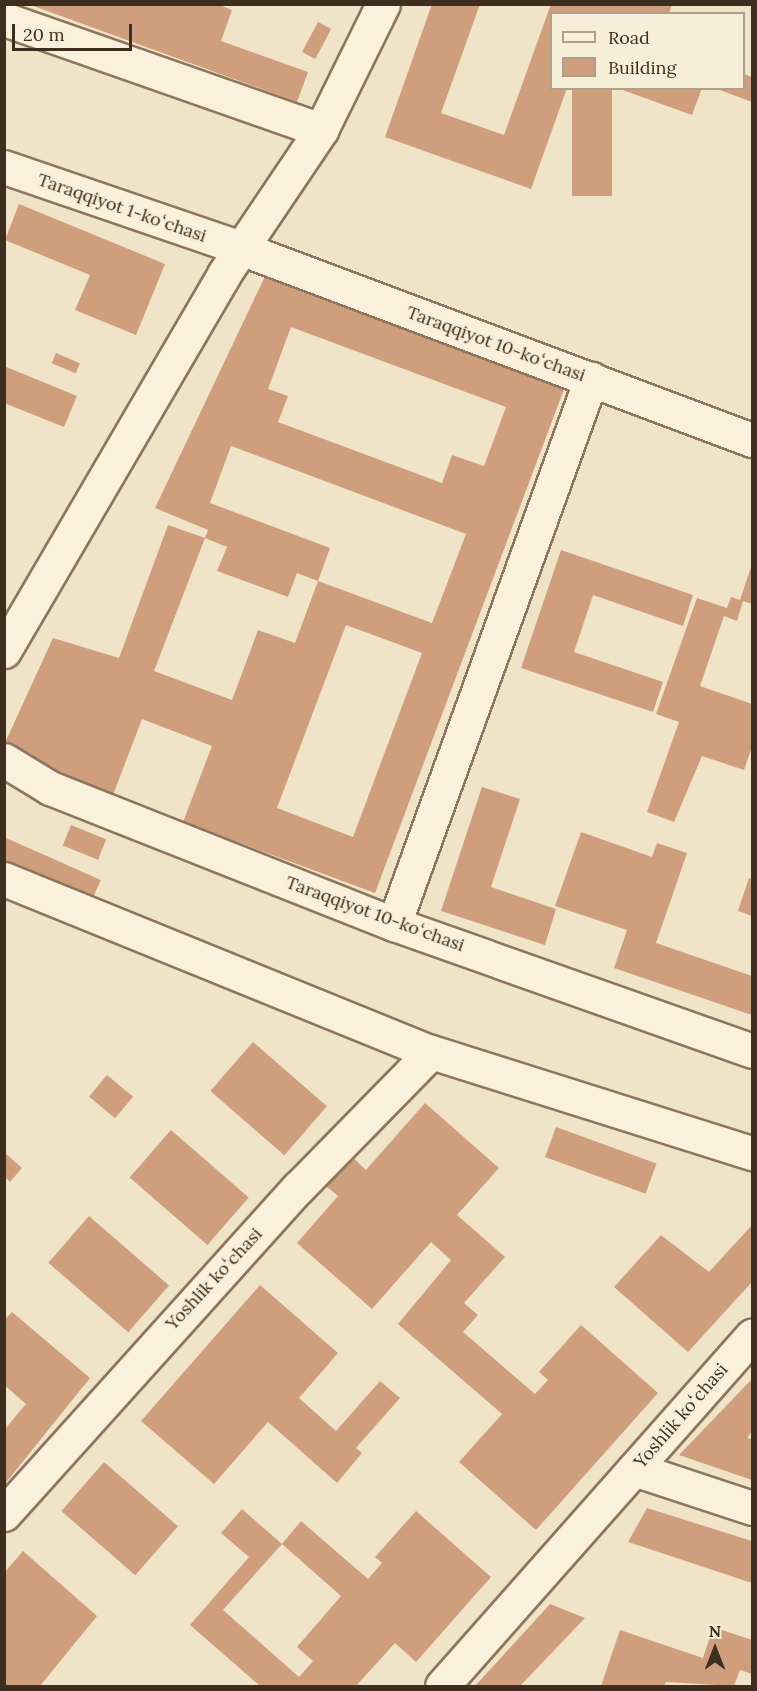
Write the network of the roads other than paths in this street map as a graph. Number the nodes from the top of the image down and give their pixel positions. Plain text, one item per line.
1 (383, 4) edge
2 (4, 19) edge
3 (321, 130) junction
4 (4, 167) edge
5 (240, 248) junction
6 (591, 379) junction
7 (753, 440) edge
8 (4, 651) edge
9 (4, 760) edge
10 (4, 879) edge
11 (394, 924) junction
12 (431, 1052) junction
13 (753, 1052) edge
14 (753, 1153) edge
15 (753, 1335) edge
16 (634, 1469) junction
17 (753, 1508) edge
18 (4, 1514) edge
19 (442, 1686) edge

1 - 3 street
2 - 3 street
3 - 5 street
4 - 5 street, Taraqqiyot 1-koʻchasi
5 - 6 street, Taraqqiyot 10-koʻchasi
5 - 8 street
6 - 7 street, Taraqqiyot 10-koʻchasi
6 - 11 street
9 - 11 street, Taraqqiyot 10-koʻchasi
10 - 12 street
11 - 13 street, Taraqqiyot 10-koʻchasi
12 - 14 street
12 - 18 street, Yoshlik koʻchasi
15 - 16 street, Yoshlik koʻchasi
16 - 17 street
16 - 19 street, Yoshlik koʻchasi

